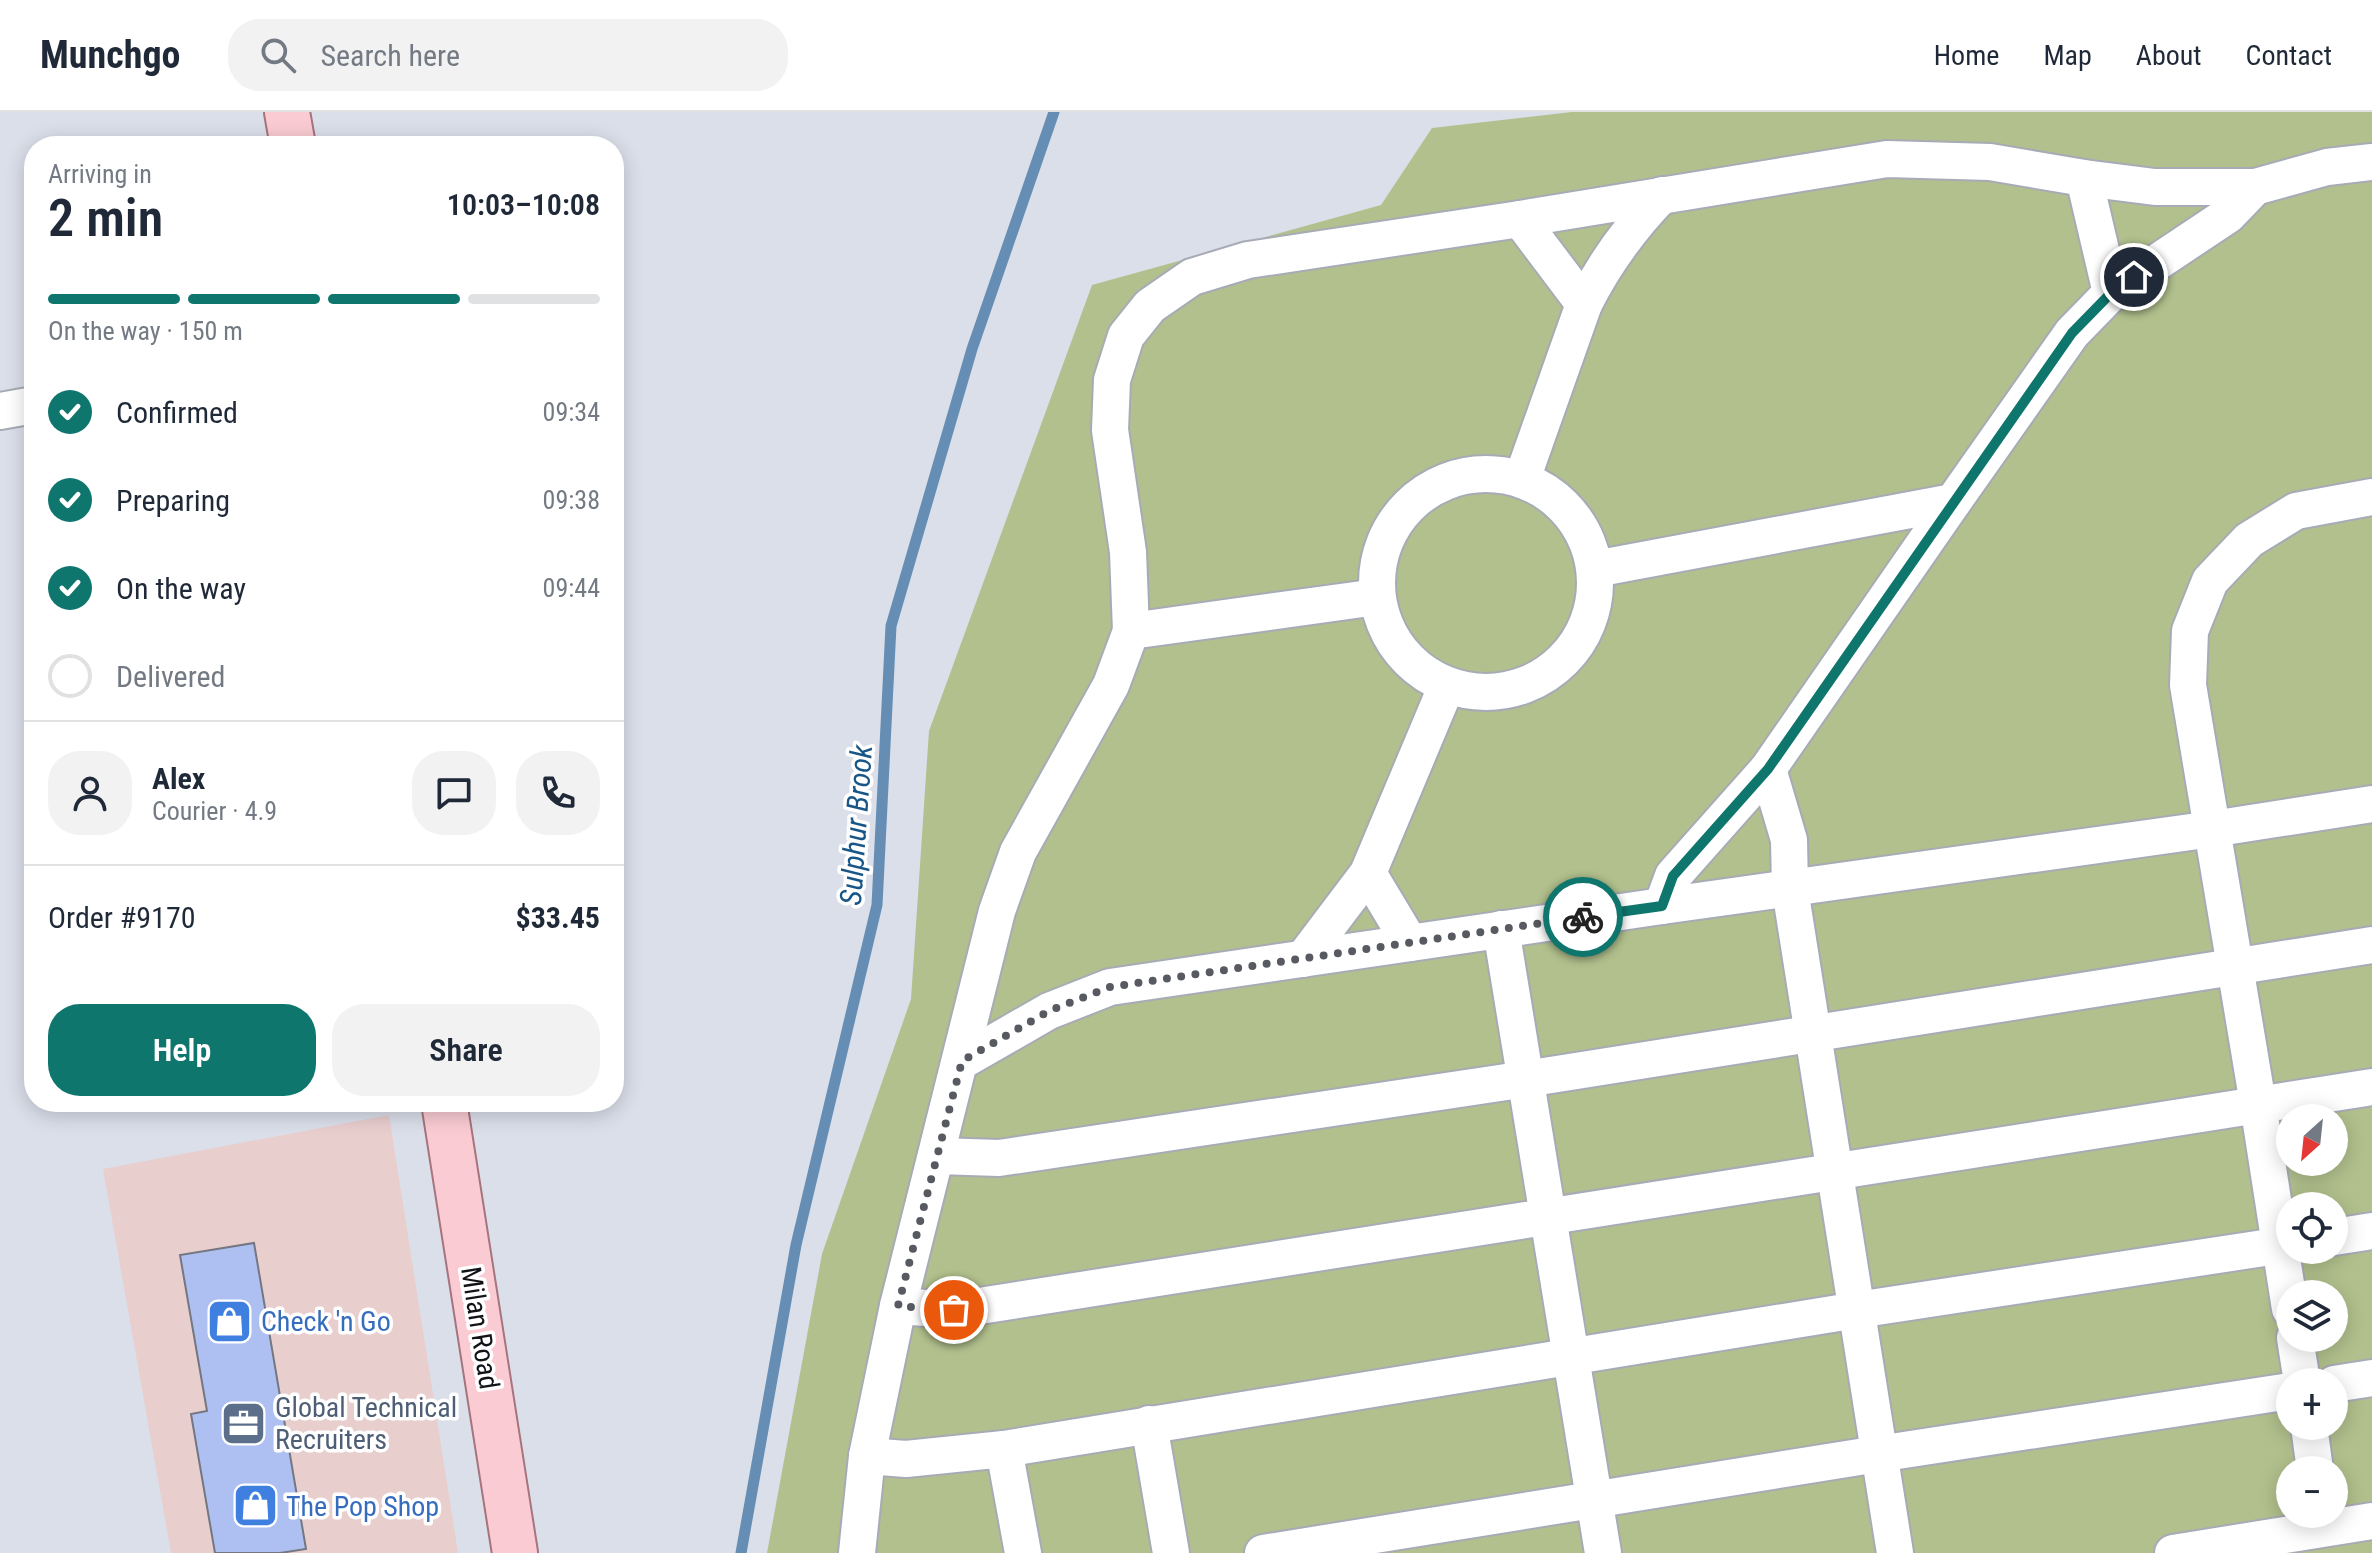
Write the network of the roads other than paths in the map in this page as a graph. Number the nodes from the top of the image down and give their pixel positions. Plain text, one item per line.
1 (287, 112) edge
2 (291, 136) edge
3 (2372, 162) edge
4 (2084, 178) junction
5 (2255, 187) junction
6 (1662, 195) junction
7 (1520, 219) junction
8 (2111, 293) junction
9 (1584, 304) junction
10 (24, 407) edge
11 (0, 411) edge
12 (1522, 479) junction
13 (2372, 497) edge
14 (1953, 502) junction
15 (1595, 569) junction
16 (1377, 597) junction
17 (1131, 631) junction
18 (1447, 685) junction
19 (1768, 769) junction
20 (2372, 804) edge
21 (2212, 829) junction
22 (1368, 873) junction
23 (1790, 889) junction
24 (1662, 906) junction
25 (1501, 929) junction
26 (1410, 943) junction
27 (2372, 945) edge
28 (1303, 959) junction
29 (2235, 968) junction
30 (1813, 1035) junction
31 (962, 1061) junction
32 (1526, 1079) junction
33 (2372, 1087) edge
34 (2258, 1104) junction
35 (446, 1112) edge
36 (938, 1156) junction
37 (1835, 1171) junction
38 (2276, 1197) edge
39 (1549, 1218) junction
40 (2372, 1231) edge
41 (2348, 1235) edge
42 (2276, 1245) edge
43 (898, 1306) junction
44 (1857, 1310) junction
45 (1569, 1357) junction
46 (2372, 1378) edge
47 (2348, 1382) edge
48 (2276, 1393) edge
49 (1149, 1424) junction
50 (1004, 1449) junction
51 (1878, 1454) junction
52 (867, 1456) junction
53 (1595, 1501) junction
54 (2372, 1521) edge
55 (2325, 1532) edge
56 (515, 1553) edge
57 (857, 1553) edge
58 (1023, 1553) edge
59 (1171, 1553) edge
60 (1263, 1553) edge
61 (1603, 1553) edge
62 (1895, 1553) edge
63 (2173, 1553) edge

1 - 2 main road
3 - 5 street
4 - 5 street
4 - 6 street
4 - 8 street
5 - 8 street
6 - 7 street
6 - 9 street
7 - 9 street
7 - 17 street
8 - 14 street
9 - 12 street
10 - 11 street
12 - 15 street
12 - 16 street
13 - 21 street
14 - 15 street
14 - 19 street
15 - 18 street
16 - 17 street
16 - 18 street
17 - 31 street
18 - 22 street
19 - 23 street
19 - 24 street
20 - 21 street
21 - 23 street
21 - 29 street
22 - 26 street
22 - 28 street
23 - 24 street
23 - 30 street
24 - 25 street
25 - 26 street
25 - 32 street
26 - 28 street
27 - 29 street
28 - 31 street
29 - 30 street
29 - 34 street
30 - 32 street
30 - 37 street
31 - 36 street
32 - 36 street
32 - 39 street
33 - 34 street
34 - 37 street
34 - 38 street
35 - 56 main road, Milan Road
36 - 43 street
37 - 39 street
37 - 44 street
39 - 43 street
39 - 45 street
40 - 41 street
42 - 44 street
43 - 52 street
44 - 45 street
44 - 51 street
45 - 49 street
45 - 53 street
46 - 47 street
48 - 51 street
49 - 50 street
49 - 59 street
50 - 52 street
50 - 58 street
51 - 53 street
51 - 62 street
52 - 57 street
53 - 60 street
53 - 61 street
54 - 55 street
55 - 63 street

